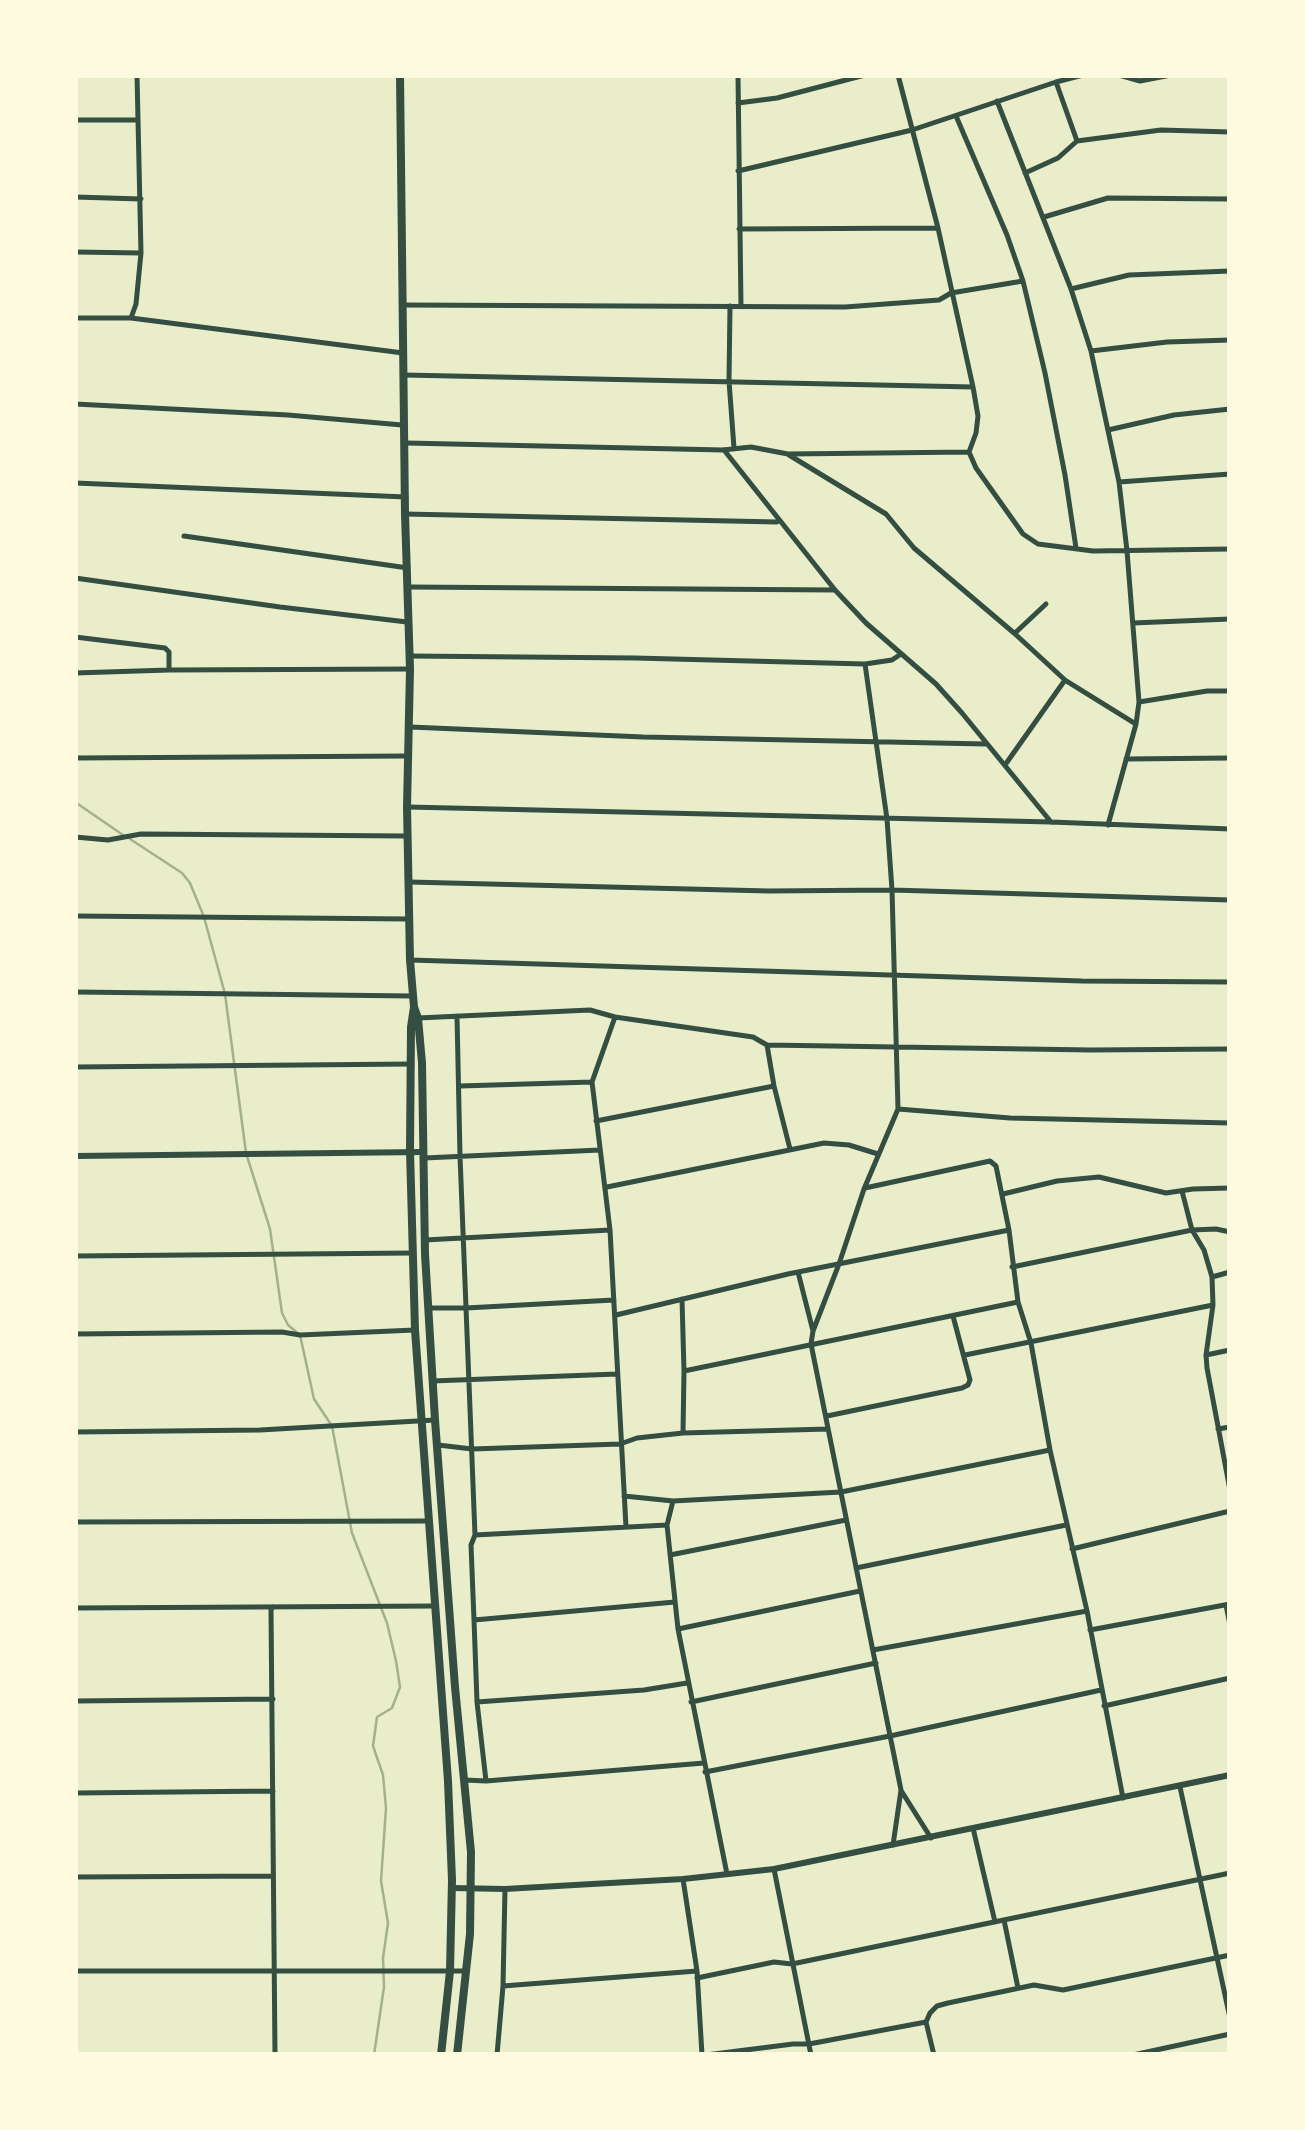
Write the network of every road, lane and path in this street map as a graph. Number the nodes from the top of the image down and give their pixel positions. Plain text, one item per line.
1 (138, 75) edge
2 (400, 75) edge
3 (738, 75) edge
4 (865, 75) edge
5 (898, 75) edge
6 (1083, 75) edge
7 (1119, 75) edge
8 (1171, 75) edge
9 (1056, 82) junction
10 (997, 101) junction
11 (738, 103) junction
12 (956, 116) junction
13 (75, 120) edge
14 (137, 120) junction
15 (912, 130) junction
16 (1230, 132) edge
17 (1077, 141) junction
18 (738, 171) junction
19 (1025, 173) junction
20 (75, 198) edge
21 (141, 198) junction
22 (1230, 199) edge
23 (1044, 217) junction
24 (938, 228) junction
25 (739, 229) junction
26 (75, 252) edge
27 (142, 252) junction
28 (1230, 271) edge
29 (1023, 281) junction
30 (1071, 289) junction
31 (951, 294) junction
32 (403, 305) junction
33 (730, 306) junction
34 (741, 307) junction
35 (75, 318) edge
36 (132, 318) junction
37 (1230, 340) edge
38 (1091, 351) junction
39 (403, 353) junction
40 (404, 375) junction
41 (729, 381) junction
42 (973, 387) junction
43 (75, 404) edge
44 (1230, 410) edge
45 (406, 425) junction
46 (1108, 430) junction
47 (406, 442) junction
48 (734, 448) junction
49 (723, 450) junction
50 (970, 452) junction
51 (788, 454) junction
52 (1230, 474) edge
53 (1119, 482) junction
54 (75, 483) edge
55 (406, 497) junction
56 (405, 514) junction
57 (780, 522) junction
58 (184, 536) dead end
59 (1076, 548) junction
60 (1230, 549) edge
61 (1128, 551) junction
62 (408, 568) junction
63 (75, 578) edge
64 (408, 586) junction
65 (835, 590) junction
66 (1046, 604) dead end
67 (1230, 619) edge
68 (408, 622) junction
69 (1134, 623) junction
70 (1014, 633) junction
71 (75, 637) edge
72 (901, 654) junction
73 (408, 656) junction
74 (865, 664) junction
75 (410, 669) junction
76 (170, 670) junction
77 (75, 673) edge
78 (1065, 680) junction
79 (1230, 691) edge
80 (1139, 702) junction
81 (1136, 724) junction
82 (410, 727) junction
83 (878, 740) junction
84 (986, 744) junction
85 (408, 756) junction
86 (75, 758) edge
87 (1230, 758) edge
88 (1126, 759) junction
89 (1005, 765) junction
90 (407, 808) junction
91 (887, 819) junction
92 (1051, 822) junction
93 (1108, 825) junction
94 (1230, 829) edge
95 (408, 836) junction
96 (75, 837) edge
97 (409, 882) junction
98 (892, 890) junction
99 (1230, 900) edge
100 (75, 916) edge
101 (410, 920) junction
102 (410, 960) junction
103 (894, 974) junction
104 (1230, 982) edge
105 (75, 992) edge
106 (413, 996) junction
107 (457, 1016) junction
108 (616, 1017) junction
109 (415, 1018) junction
110 (767, 1045) junction
111 (898, 1047) junction
112 (1230, 1049) edge
113 (412, 1064) junction
114 (75, 1067) edge
115 (592, 1082) junction
116 (460, 1086) junction
117 (774, 1086) junction
118 (898, 1109) junction
119 (596, 1121) junction
120 (1230, 1123) edge
121 (790, 1149) junction
122 (600, 1150) junction
123 (410, 1151) junction
124 (878, 1154) junction
125 (424, 1155) junction
126 (75, 1156) edge
127 (460, 1156) junction
128 (606, 1187) junction
129 (864, 1188) junction
130 (1230, 1188) edge
131 (1182, 1191) junction
132 (1003, 1194) junction
133 (610, 1230) junction
134 (1009, 1230) junction
135 (1192, 1230) junction
136 (1230, 1232) edge
137 (463, 1236) junction
138 (424, 1240) junction
139 (413, 1253) junction
140 (75, 1256) edge
141 (839, 1264) junction
142 (1012, 1268) junction
143 (798, 1272) junction
144 (1230, 1272) edge
145 (1212, 1276) junction
146 (614, 1300) junction
147 (682, 1300) junction
148 (1018, 1302) junction
149 (1213, 1305) junction
150 (428, 1308) junction
151 (466, 1308) junction
152 (615, 1315) junction
153 (953, 1316) junction
154 (416, 1330) junction
155 (813, 1331) junction
156 (75, 1334) edge
157 (1031, 1343) junction
158 (811, 1344) junction
159 (1230, 1350) edge
160 (1206, 1355) junction
161 (965, 1356) junction
162 (684, 1371) junction
163 (618, 1374) junction
164 (469, 1379) junction
165 (432, 1381) junction
166 (827, 1416) junction
167 (435, 1420) junction
168 (422, 1421) junction
169 (1230, 1426) edge
170 (828, 1429) junction
171 (1218, 1429) junction
172 (75, 1432) edge
173 (683, 1433) junction
174 (620, 1444) junction
175 (437, 1445) junction
176 (472, 1449) junction
177 (1050, 1450) junction
178 (1230, 1490) edge
179 (840, 1492) junction
180 (624, 1496) junction
181 (673, 1501) junction
182 (1230, 1511) edge
183 (846, 1520) junction
184 (430, 1521) junction
185 (75, 1522) edge
186 (666, 1525) junction
187 (1066, 1525) junction
188 (626, 1527) junction
189 (475, 1535) junction
190 (1072, 1549) junction
191 (670, 1555) junction
192 (856, 1568) junction
193 (860, 1591) junction
194 (676, 1602) junction
195 (1228, 1605) edge
196 (436, 1606) junction
197 (273, 1607) junction
198 (75, 1608) edge
199 (1086, 1611) junction
200 (474, 1620) junction
201 (1230, 1625) edge
202 (678, 1629) junction
203 (1090, 1630) junction
204 (874, 1650) junction
205 (876, 1663) junction
206 (1230, 1678) edge
207 (688, 1683) junction
208 (1102, 1690) junction
209 (75, 1700) edge
210 (272, 1700) junction
211 (477, 1702) junction
212 (691, 1702) junction
213 (1104, 1706) junction
214 (890, 1736) junction
215 (704, 1763) junction
216 (705, 1772) junction
217 (1230, 1775) edge
218 (465, 1780) junction
219 (486, 1781) junction
220 (1180, 1787) junction
221 (901, 1790) junction
222 (273, 1791) junction
223 (75, 1793) edge
224 (1123, 1798) junction
225 (973, 1828) junction
226 (931, 1838) junction
227 (893, 1846) junction
228 (774, 1869) junction
229 (726, 1874) junction
230 (1230, 1874) edge
231 (273, 1876) junction
232 (75, 1877) edge
233 (682, 1878) junction
234 (1201, 1880) junction
235 (452, 1888) junction
236 (505, 1889) junction
237 (470, 1890) junction
238 (1004, 1920) junction
239 (994, 1922) junction
240 (1230, 1955) edge
241 (1218, 1957) junction
242 (792, 1964) junction
243 (274, 1970) junction
244 (450, 1971) junction
245 (467, 1971) junction
246 (75, 1972) edge
247 (697, 1975) junction
248 (503, 1986) junction
249 (1018, 1988) junction
250 (1230, 2018) edge
251 (926, 2022) junction
252 (1230, 2034) edge
253 (809, 2044) junction
254 (1180, 2046) junction
255 (275, 2055) edge
256 (441, 2055) edge
257 (457, 2055) edge
258 (497, 2055) edge
259 (704, 2055) edge
260 (810, 2055) edge
261 (934, 2055) edge
262 (1134, 2055) edge
263 (1182, 2055) edge

1 - 14 street
2 - 32 highway
3 - 11 street
4 - 11 street
5 - 15 street
6 - 9 street
7 - 8 street
9 - 10 street
9 - 17 street
10 - 12 street
10 - 19 street
11 - 18 street
12 - 15 street
12 - 29 street
13 - 14 street
14 - 21 street
15 - 18 street
15 - 24 street
16 - 17 street
17 - 19 street
18 - 25 street
19 - 23 street
20 - 21 street
21 - 27 street
22 - 23 street
23 - 30 street
24 - 25 street
24 - 31 street
25 - 34 street
26 - 27 street
27 - 36 street
28 - 30 street
29 - 31 street
29 - 59 street
30 - 38 street
31 - 34 street
31 - 42 street
32 - 33 street
32 - 39 highway
33 - 34 street
33 - 41 street
35 - 36 street
36 - 39 street
37 - 38 street
38 - 46 street
39 - 40 highway
40 - 41 street
40 - 45 highway
41 - 42 street
41 - 48 street
42 - 50 street
43 - 45 street
44 - 46 street
45 - 47 highway
46 - 53 street
47 - 49 street
47 - 55 highway
48 - 49 street
48 - 51 street
49 - 57 street
50 - 51 street
50 - 59 street
51 - 70 street
52 - 53 street
53 - 61 street
54 - 55 street
55 - 56 highway
56 - 57 street
56 - 62 highway
57 - 65 street
58 - 62 street
59 - 61 street
60 - 61 street
61 - 69 street
62 - 64 highway
63 - 68 street
64 - 65 street
64 - 68 highway
65 - 72 street
66 - 70 street
67 - 69 street
68 - 73 highway
69 - 80 street
70 - 78 street
71 - 76 street
72 - 74 street
72 - 84 street
73 - 74 street
73 - 75 highway
74 - 83 street
75 - 76 street
75 - 82 highway
76 - 77 street
78 - 81 street
78 - 89 street
79 - 80 street
80 - 81 street
81 - 88 street
82 - 83 street
82 - 85 highway
83 - 84 street
83 - 91 street
84 - 89 street
85 - 86 street
85 - 90 highway
87 - 88 street
88 - 93 street
89 - 92 street
90 - 91 street
90 - 95 highway
91 - 92 street
91 - 98 street
92 - 93 street
93 - 94 street
95 - 96 street
95 - 97 highway
97 - 98 street
97 - 101 highway
98 - 99 street
98 - 103 street
100 - 101 street
101 - 102 highway
102 - 103 street
102 - 106 highway
103 - 104 street
103 - 111 street
105 - 106 street
106 - 109 highway
107 - 108 street
107 - 109 street
107 - 116 street
108 - 110 street
108 - 115 street
109 - 113 highway
109 - 125 highway
110 - 111 street
110 - 117 street
111 - 112 street
111 - 118 street
113 - 114 street
113 - 123 highway
115 - 116 street
115 - 119 street
116 - 127 street
117 - 119 street
117 - 121 street
118 - 120 street
118 - 124 street
119 - 122 street
121 - 124 street
121 - 128 street
122 - 127 street
122 - 128 street
123 - 125 street
123 - 126 street
123 - 139 highway
124 - 129 street
125 - 127 street
125 - 138 highway
127 - 137 street
128 - 133 street
129 - 132 street
129 - 141 street
130 - 131 street
131 - 132 street
131 - 135 street
132 - 134 street
133 - 137 street
133 - 146 street
134 - 141 street
134 - 142 street
135 - 136 street
135 - 142 street
135 - 145 street
137 - 138 street
137 - 151 street
138 - 150 highway
139 - 140 street
139 - 154 highway
141 - 143 street
141 - 155 street
142 - 148 street
143 - 147 street
143 - 155 street
144 - 145 street
145 - 149 street
146 - 151 street
146 - 152 street
147 - 152 street
147 - 162 street
148 - 153 street
148 - 157 street
149 - 157 street
149 - 160 street
150 - 151 street
150 - 165 highway
151 - 164 street
152 - 163 street
153 - 158 street
153 - 161 street
154 - 156 street
154 - 168 highway
155 - 158 street
157 - 161 street
157 - 177 street
158 - 162 street
158 - 166 street
159 - 160 street
160 - 171 street
161 - 166 street
162 - 173 street
163 - 164 street
163 - 174 street
164 - 165 street
164 - 176 street
165 - 167 highway
166 - 170 street
167 - 168 street
167 - 175 highway
168 - 172 street
168 - 184 highway
169 - 171 street
170 - 173 street
170 - 179 street
171 - 178 street
173 - 174 street
174 - 176 street
174 - 180 street
175 - 176 street
175 - 218 highway
176 - 189 street
177 - 179 street
177 - 187 street
179 - 181 street
179 - 183 street
180 - 181 street
180 - 188 street
181 - 186 street
182 - 190 street
183 - 191 street
183 - 192 street
184 - 185 street
184 - 196 highway
186 - 188 street
186 - 191 street
187 - 190 street
187 - 192 street
188 - 189 street
189 - 200 street
190 - 199 street
191 - 194 street
192 - 193 street
193 - 202 street
193 - 204 street
194 - 200 street
194 - 202 street
195 - 201 street
195 - 203 street
196 - 197 street
196 - 235 highway
197 - 198 street
197 - 210 street
199 - 203 street
199 - 204 street
200 - 211 street
202 - 207 street
203 - 208 street
204 - 205 street
205 - 212 street
205 - 214 street
206 - 213 street
207 - 211 street
207 - 212 street
208 - 213 street
208 - 214 street
209 - 210 street
210 - 222 street
211 - 219 street
212 - 215 street
213 - 224 street
214 - 216 street
214 - 221 street
215 - 216 street
215 - 219 street
216 - 229 street
217 - 220 street
218 - 219 street
218 - 237 highway
220 - 224 street
220 - 234 street
221 - 226 street
221 - 227 street
222 - 223 street
222 - 231 street
224 - 225 street
225 - 226 street
225 - 239 street
226 - 227 street
227 - 228 street
228 - 229 street
228 - 242 street
229 - 233 street
230 - 234 street
231 - 232 street
231 - 243 street
233 - 236 street
233 - 247 street
234 - 238 street
234 - 241 street
235 - 237 street
235 - 244 highway
236 - 237 street
236 - 248 street
237 - 245 highway
238 - 239 street
238 - 249 street
239 - 242 street
240 - 241 street
241 - 249 street
241 - 250 street
242 - 247 street
242 - 253 street
243 - 244 street
243 - 246 street
243 - 255 street
244 - 245 street
244 - 256 highway
245 - 257 highway
247 - 248 street
247 - 259 street
248 - 258 street
249 - 251 street
251 - 253 street
251 - 261 street
252 - 254 street
253 - 259 street
253 - 260 street
254 - 262 street
254 - 263 street

